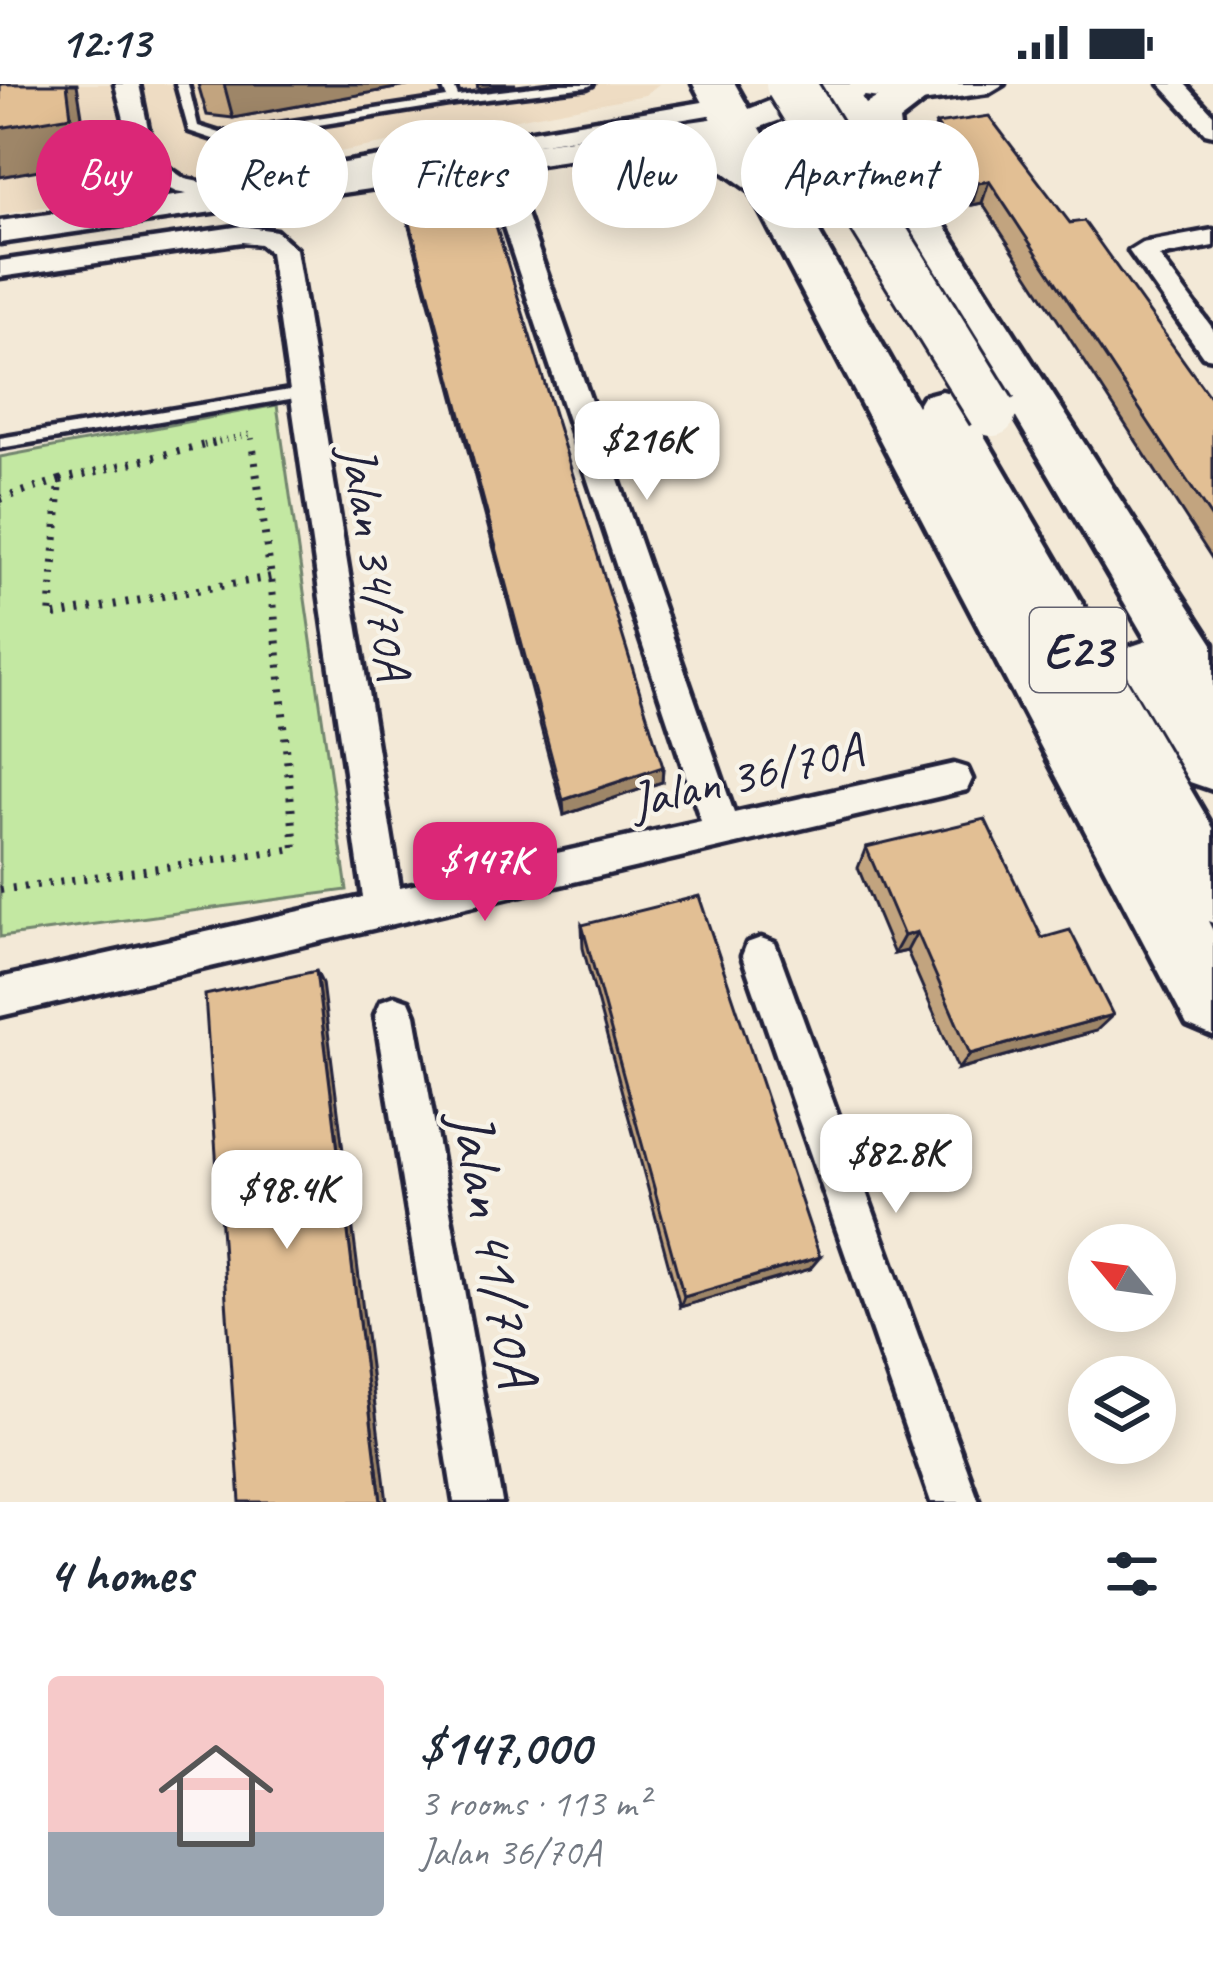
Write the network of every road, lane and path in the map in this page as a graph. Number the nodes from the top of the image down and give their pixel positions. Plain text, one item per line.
1 (128, 84) edge
2 (182, 84) edge
3 (447, 84) edge
4 (464, 84) edge
5 (587, 84) edge
6 (989, 84) edge
7 (1172, 84) edge
8 (799, 93) edge
9 (471, 98) junction
10 (454, 100) junction
11 (136, 120) edge
12 (674, 120) edge
13 (674, 120) edge
14 (835, 120) edge
15 (877, 120) edge
16 (1213, 128) edge
17 (572, 138) edge
18 (572, 139) edge
19 (172, 183) edge
20 (172, 206) edge
21 (36, 227) edge
22 (518, 228) edge
23 (791, 228) edge
24 (922, 228) edge
25 (0, 232) edge
26 (1213, 238) edge
27 (0, 269) edge
28 (1213, 349) edge
29 (302, 393) junction
30 (967, 410) junction
31 (0, 443) edge
32 (60, 479) junction
33 (0, 500) edge
34 (271, 577) junction
35 (1213, 697) edge
36 (1213, 763) edge
37 (954, 778) dead end
38 (723, 833) junction
39 (0, 890) edge
40 (1213, 892) edge
41 (384, 909) junction
42 (761, 956) dead end
43 (0, 997) edge
44 (1213, 1001) edge
45 (395, 1015) dead end
46 (478, 1502) edge
47 (955, 1502) edge

1 - 11 street
2 - 10 lane
3 - 10 lane
4 - 9 lane
5 - 9 lane
6 - 8 street
7 - 16 street
8 - 12 highway
8 - 13 street
8 - 14 highway
8 - 15 highway
8 - 30 highway, E23, bridge
9 - 10 lane
17 - 19 street
18 - 20 street
21 - 25 street
22 - 38 street
23 - 44 highway
24 - 35 highway
26 - 28 street
27 - 29 street, Jalan 34/70A
29 - 31 lane
29 - 41 street, Jalan 34/70A
30 - 36 highway, E23
30 - 40 highway, E23
32 - 33 path
32 - 34 path
32 - 34 path
34 - 39 path
37 - 38 street, Jalan 36/70A
38 - 41 street, Jalan 36/70A
41 - 43 street, Jalan 36/70A
42 - 47 street
45 - 46 street, Jalan 41/70A

